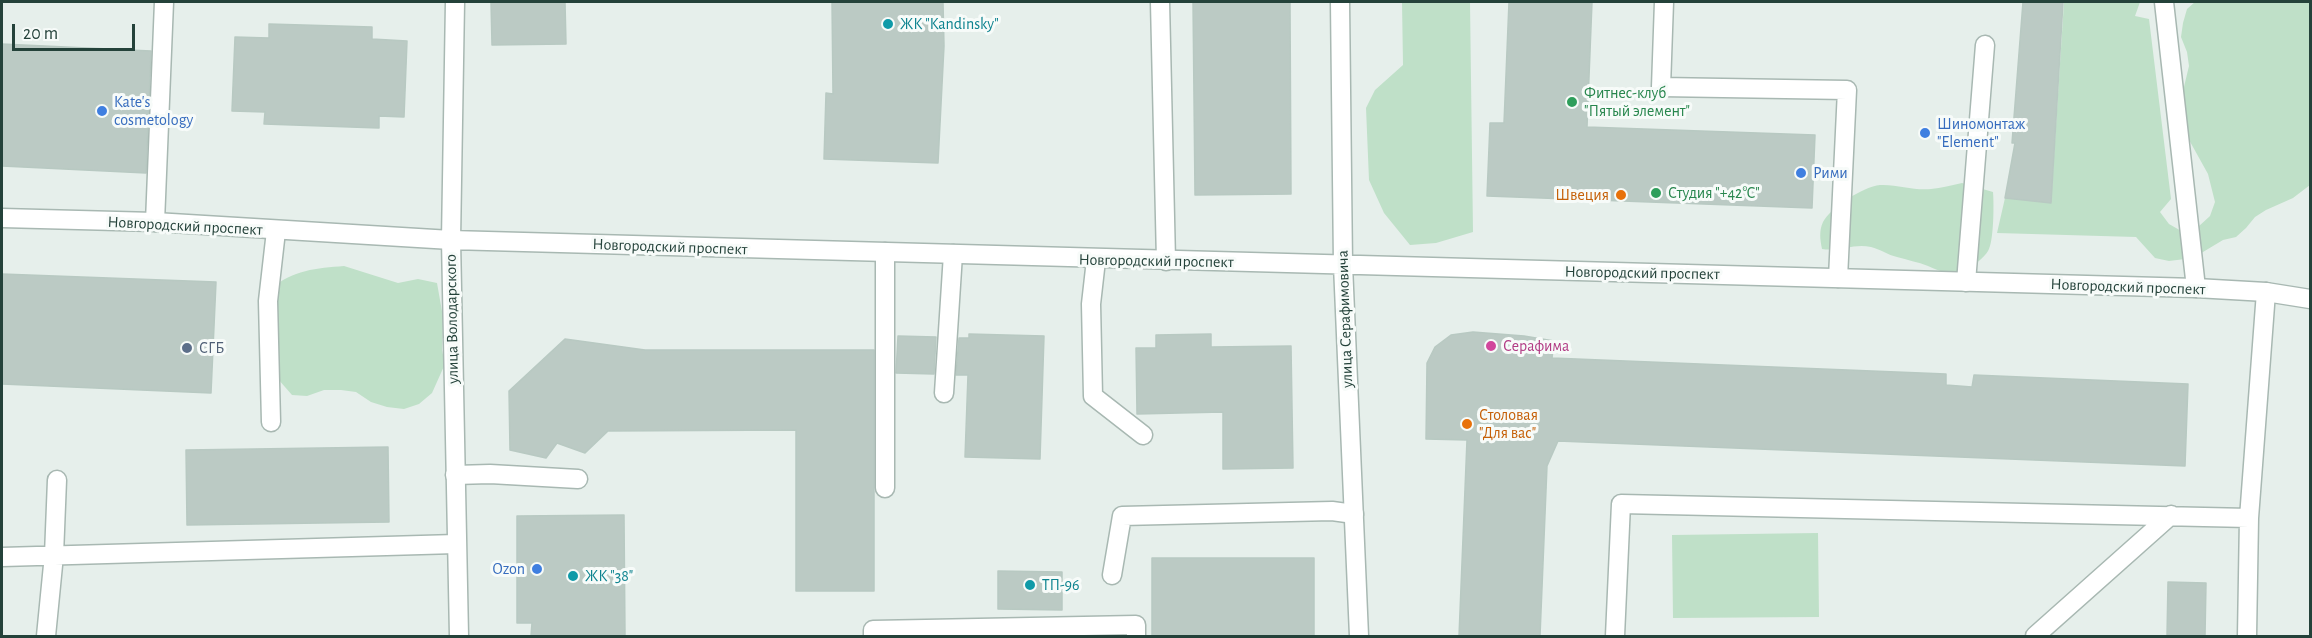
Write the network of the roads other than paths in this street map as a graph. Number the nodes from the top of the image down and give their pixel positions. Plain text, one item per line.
1 (164, 2) edge
2 (455, 2) edge
3 (1160, 2) edge
4 (1340, 2) edge
5 (1664, 2) edge
6 (2164, 2) edge
7 (1985, 45) dead end
8 (2, 218) edge
9 (155, 222) junction
10 (276, 231) junction
11 (451, 240) junction
12 (885, 252) junction
13 (953, 254) junction
14 (1096, 260) junction
15 (1166, 261) junction
16 (1343, 265) junction
17 (1838, 278) junction
18 (1966, 282) junction
19 (2196, 288) junction
20 (2266, 292) junction
21 (2310, 299) edge
22 (945, 393) dead end
23 (271, 422) dead end
24 (1143, 435) dead end
25 (455, 476) junction
26 (578, 479) dead end
27 (57, 480) dead end
28 (885, 488) dead end
29 (1354, 514) junction
30 (2171, 515) junction
31 (2249, 518) junction
32 (456, 544) junction
33 (54, 555) junction
34 (2, 557) edge
35 (1112, 575) dead end
36 (46, 636) edge
37 (459, 636) edge
38 (873, 636) edge
39 (1136, 636) edge
40 (1359, 636) edge
41 (1615, 636) edge
42 (2035, 636) edge
43 (2247, 636) edge

1 - 9 street
2 - 11 street, улица Володарского
3 - 15 street
4 - 16 street, улица Серафимовича
5 - 17 street
6 - 19 street
7 - 18 street
8 - 9 street, Новгородский проспект
9 - 10 street, Новгородский проспект
10 - 11 street, Новгородский проспект
10 - 23 street
11 - 12 street, Новгородский проспект
11 - 25 street, улица Володарского
12 - 13 street, Новгородский проспект
12 - 28 street
13 - 14 street, Новгородский проспект
13 - 22 street
14 - 15 street, Новгородский проспект
14 - 24 street
15 - 16 street, Новгородский проспект
16 - 17 street, Новгородский проспект
16 - 29 street, улица Серафимовича
17 - 18 street, Новгородский проспект
18 - 19 street, Новгородский проспект
19 - 20 street, Новгородский проспект
20 - 21 street, Новгородский проспект
20 - 31 street
25 - 26 street
25 - 32 street, улица Володарского
27 - 33 street
29 - 35 street
29 - 40 street, улица Серафимовича
30 - 31 street
30 - 41 street
30 - 42 street
31 - 43 street
32 - 33 street
32 - 37 street, улица Володарского
33 - 34 street
33 - 36 street
38 - 39 street

